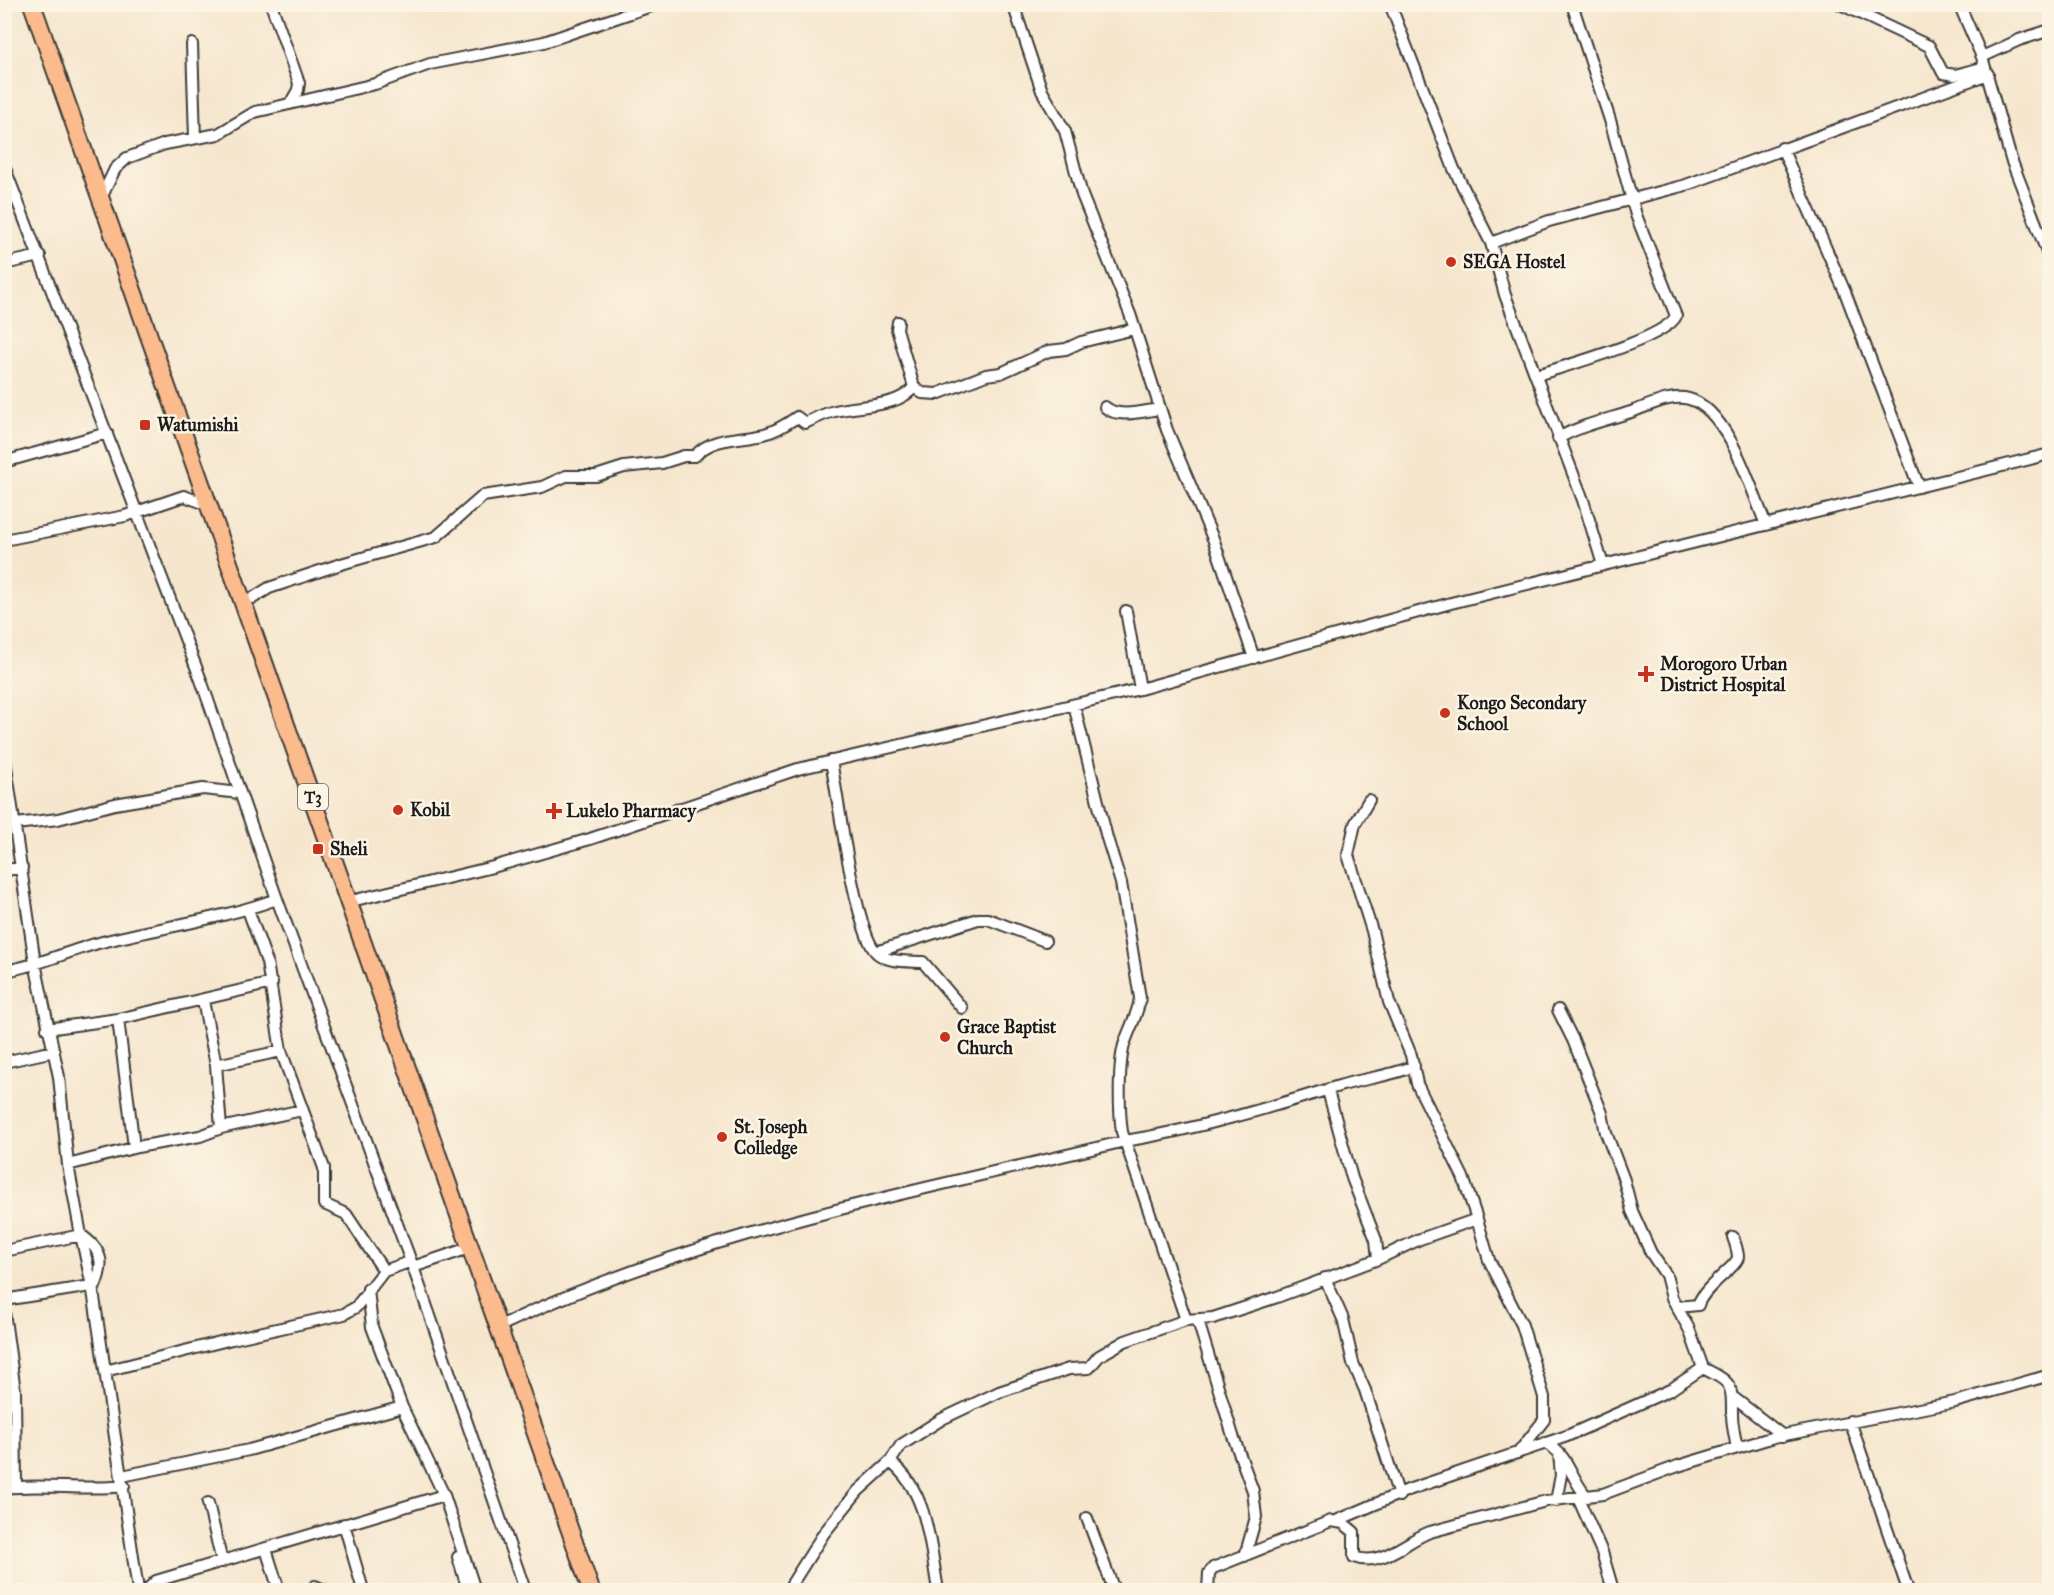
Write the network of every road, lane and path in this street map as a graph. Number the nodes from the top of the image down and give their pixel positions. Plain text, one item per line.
1 (32, 4) edge
2 (271, 4) edge
3 (657, 4) edge
4 (1012, 4) edge
5 (1390, 4) edge
6 (1572, 4) edge
7 (1840, 4) edge
8 (1959, 4) edge
9 (2049, 30) edge
10 (192, 44) dead end
11 (1985, 66) junction
12 (290, 104) junction
13 (195, 138) junction
14 (1782, 148) junction
15 (4, 166) edge
16 (101, 198) junction
17 (1632, 200) junction
18 (1491, 243) junction
19 (40, 256) junction
20 (2049, 260) edge
21 (4, 264) edge
22 (898, 322) dead end
23 (1134, 329) junction
24 (1537, 375) junction
25 (914, 387) junction
26 (1105, 407) dead end
27 (1160, 409) junction
28 (106, 433) junction
29 (1558, 438) junction
30 (2049, 454) edge
31 (4, 462) edge
32 (1919, 487) junction
33 (209, 505) junction
34 (137, 512) junction
35 (1766, 525) junction
36 (4, 540) edge
37 (1603, 565) junction
38 (253, 598) dead end
39 (1126, 611) dead end
40 (1254, 658) junction
41 (1140, 688) junction
42 (1074, 705) junction
43 (4, 753) edge
44 (831, 761) junction
45 (240, 793) junction
46 (9, 799) edge
47 (1369, 800) dead end
48 (16, 824) junction
49 (22, 868) junction
50 (4, 870) edge
51 (277, 899) junction
52 (351, 901) junction
53 (248, 910) junction
54 (1045, 941) dead end
55 (876, 952) junction
56 (35, 963) junction
57 (4, 971) edge
58 (272, 983) junction
59 (203, 1001) junction
60 (962, 1008) dead end
61 (1558, 1010) dead end
62 (118, 1019) junction
63 (47, 1029) junction
64 (54, 1051) junction
65 (280, 1051) junction
66 (4, 1062) edge
67 (216, 1065) junction
68 (1414, 1066) junction
69 (1328, 1091) junction
70 (302, 1110) junction
71 (221, 1128) junction
72 (1125, 1141) junction
73 (134, 1147) junction
74 (68, 1165) junction
75 (1477, 1219) junction
76 (81, 1235) junction
77 (1733, 1238) dead end
78 (472, 1247) junction
79 (4, 1251) edge
80 (1378, 1259) junction
81 (411, 1265) junction
82 (384, 1271) junction
83 (1325, 1278) junction
84 (92, 1288) junction
85 (368, 1289) junction
86 (4, 1300) edge
87 (1677, 1306) junction
88 (4, 1312) edge
89 (1186, 1320) junction
90 (1198, 1321) junction
91 (498, 1327) junction
92 (1703, 1368) junction
93 (105, 1371) junction
94 (2049, 1375) edge
95 (1734, 1398) junction
96 (402, 1407) junction
97 (1850, 1420) junction
98 (1782, 1436) junction
99 (1545, 1443) junction
100 (1737, 1448) junction
101 (1559, 1450) junction
102 (1518, 1453) junction
103 (890, 1462) junction
104 (123, 1481) junction
105 (10, 1487) edge
106 (444, 1495) junction
107 (1399, 1496) junction
108 (1583, 1498) junction
109 (1556, 1501) junction
110 (208, 1503) dead end
111 (1087, 1518) dead end
112 (1336, 1521) junction
113 (344, 1524) junction
114 (460, 1546) junction
115 (266, 1549) junction
116 (1245, 1556) junction
117 (222, 1562) junction
118 (135, 1574) junction
119 (156, 1581) junction
120 (138, 1590) edge
121 (147, 1590) edge
122 (279, 1590) edge
123 (363, 1590) edge
124 (468, 1590) edge
125 (475, 1590) edge
126 (525, 1590) edge
127 (591, 1590) edge
128 (788, 1590) edge
129 (938, 1590) edge
130 (1114, 1590) edge
131 (1208, 1590) edge
132 (1613, 1590) edge
133 (1908, 1590) edge

1 - 16 highway, T3
2 - 12 street
3 - 12 street
4 - 23 street
5 - 18 street
6 - 17 street
7 - 11 street
8 - 11 street
9 - 11 street
10 - 13 street
11 - 14 street
11 - 20 street
12 - 13 street
13 - 16 street
14 - 17 street
14 - 32 street
15 - 19 street
16 - 33 highway, T3
17 - 18 street
17 - 24 street
18 - 24 street
19 - 21 street
19 - 28 street
22 - 25 street
23 - 25 street
23 - 27 street
24 - 29 street
25 - 38 street
26 - 27 street
27 - 40 street
28 - 31 street
28 - 34 street
29 - 35 street
29 - 37 street
30 - 32 street
32 - 35 street
33 - 34 street
33 - 52 highway, T3
34 - 36 street
34 - 45 street
35 - 37 street
37 - 40 street
39 - 41 street
40 - 41 street
41 - 42 street
42 - 44 street
42 - 72 street
43 - 46 street
44 - 52 street
44 - 55 street
45 - 48 street
45 - 51 street
46 - 48 street
47 - 68 street
48 - 49 street
49 - 50 street
49 - 56 street
51 - 53 street
51 - 81 street
52 - 78 highway, T3
53 - 56 street
53 - 58 street
54 - 55 street
55 - 60 street
56 - 57 street
56 - 63 street
58 - 59 street
58 - 65 street
59 - 62 street
59 - 67 street
61 - 87 street
62 - 63 street
62 - 73 street
63 - 64 street
64 - 66 street
64 - 74 street
65 - 67 street
65 - 70 street
67 - 71 street
68 - 69 street
68 - 75 street
69 - 72 street
69 - 80 street
70 - 71 street
70 - 82 street
71 - 73 street
72 - 89 street
72 - 91 street
73 - 74 street
74 - 76 street
75 - 80 street
75 - 102 street
76 - 79 street
76 - 84 street
77 - 87 street
78 - 81 street
78 - 91 highway, T3
80 - 83 street
81 - 82 street
81 - 126 street
82 - 85 street
83 - 90 street
83 - 107 street
84 - 86 street
84 - 93 street
85 - 93 street
85 - 96 street
87 - 92 street
88 - 105 street
89 - 90 street
89 - 103 street
90 - 116 street
91 - 127 highway, T3
92 - 95 street
92 - 99 street
93 - 104 street
94 - 97 street
95 - 98 street
95 - 100 street
96 - 104 street
96 - 106 street
97 - 98 street
97 - 133 street
98 - 100 street
99 - 101 street
99 - 102 street
100 - 108 street
101 - 108 street
101 - 109 street
102 - 107 street
103 - 128 street
103 - 129 street
104 - 105 street
104 - 118 street
106 - 113 street
106 - 114 street
107 - 112 street
108 - 109 street
108 - 132 street
109 - 112 street
110 - 117 street
111 - 130 street
112 - 116 street
113 - 115 street
113 - 123 street
114 - 124 street
114 - 125 street
115 - 117 street
115 - 122 street
116 - 131 street
117 - 119 street
118 - 119 street
118 - 120 street
119 - 121 street

